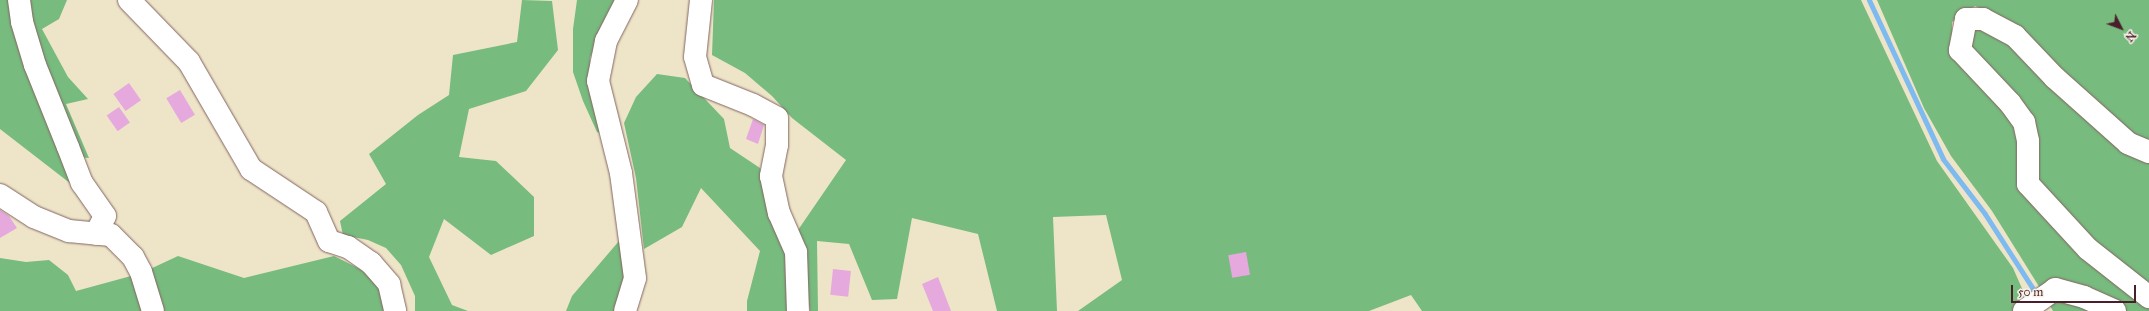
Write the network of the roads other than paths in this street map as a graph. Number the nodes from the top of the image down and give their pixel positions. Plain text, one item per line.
1 (20, 0) edge
2 (129, 0) edge
3 (627, 0) edge
4 (701, 0) edge
5 (2149, 152) edge
6 (0, 195) edge
7 (96, 234) junction
8 (2149, 297) edge
9 (153, 311) edge
10 (395, 311) edge
11 (625, 311) edge
12 (798, 311) edge
13 (2024, 311) edge
14 (2115, 311) edge

1 - 7 street
2 - 10 street
3 - 11 street
4 - 12 street
5 - 8 street
6 - 7 street
7 - 9 street
13 - 14 street

